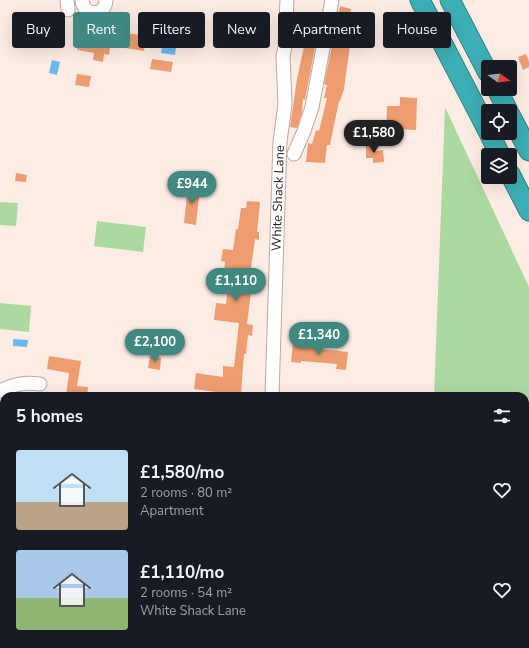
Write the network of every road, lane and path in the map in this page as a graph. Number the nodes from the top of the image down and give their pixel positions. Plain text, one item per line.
1 (82, 0) edge
2 (106, 0) edge
3 (287, 0) edge
4 (332, 0) edge
5 (420, 0) edge
6 (450, 0) edge
7 (481, 60) edge
8 (481, 117) edge
9 (517, 128) edge
10 (529, 151) edge
11 (294, 154) dead end
12 (515, 184) edge
13 (529, 211) edge
14 (40, 384) dead end
15 (0, 390) edge
16 (272, 392) edge

1 - 2 street
3 - 16 street, White Shack Lane
4 - 11 street
5 - 8 highway
6 - 7 highway
9 - 10 highway
12 - 13 highway
14 - 15 street

